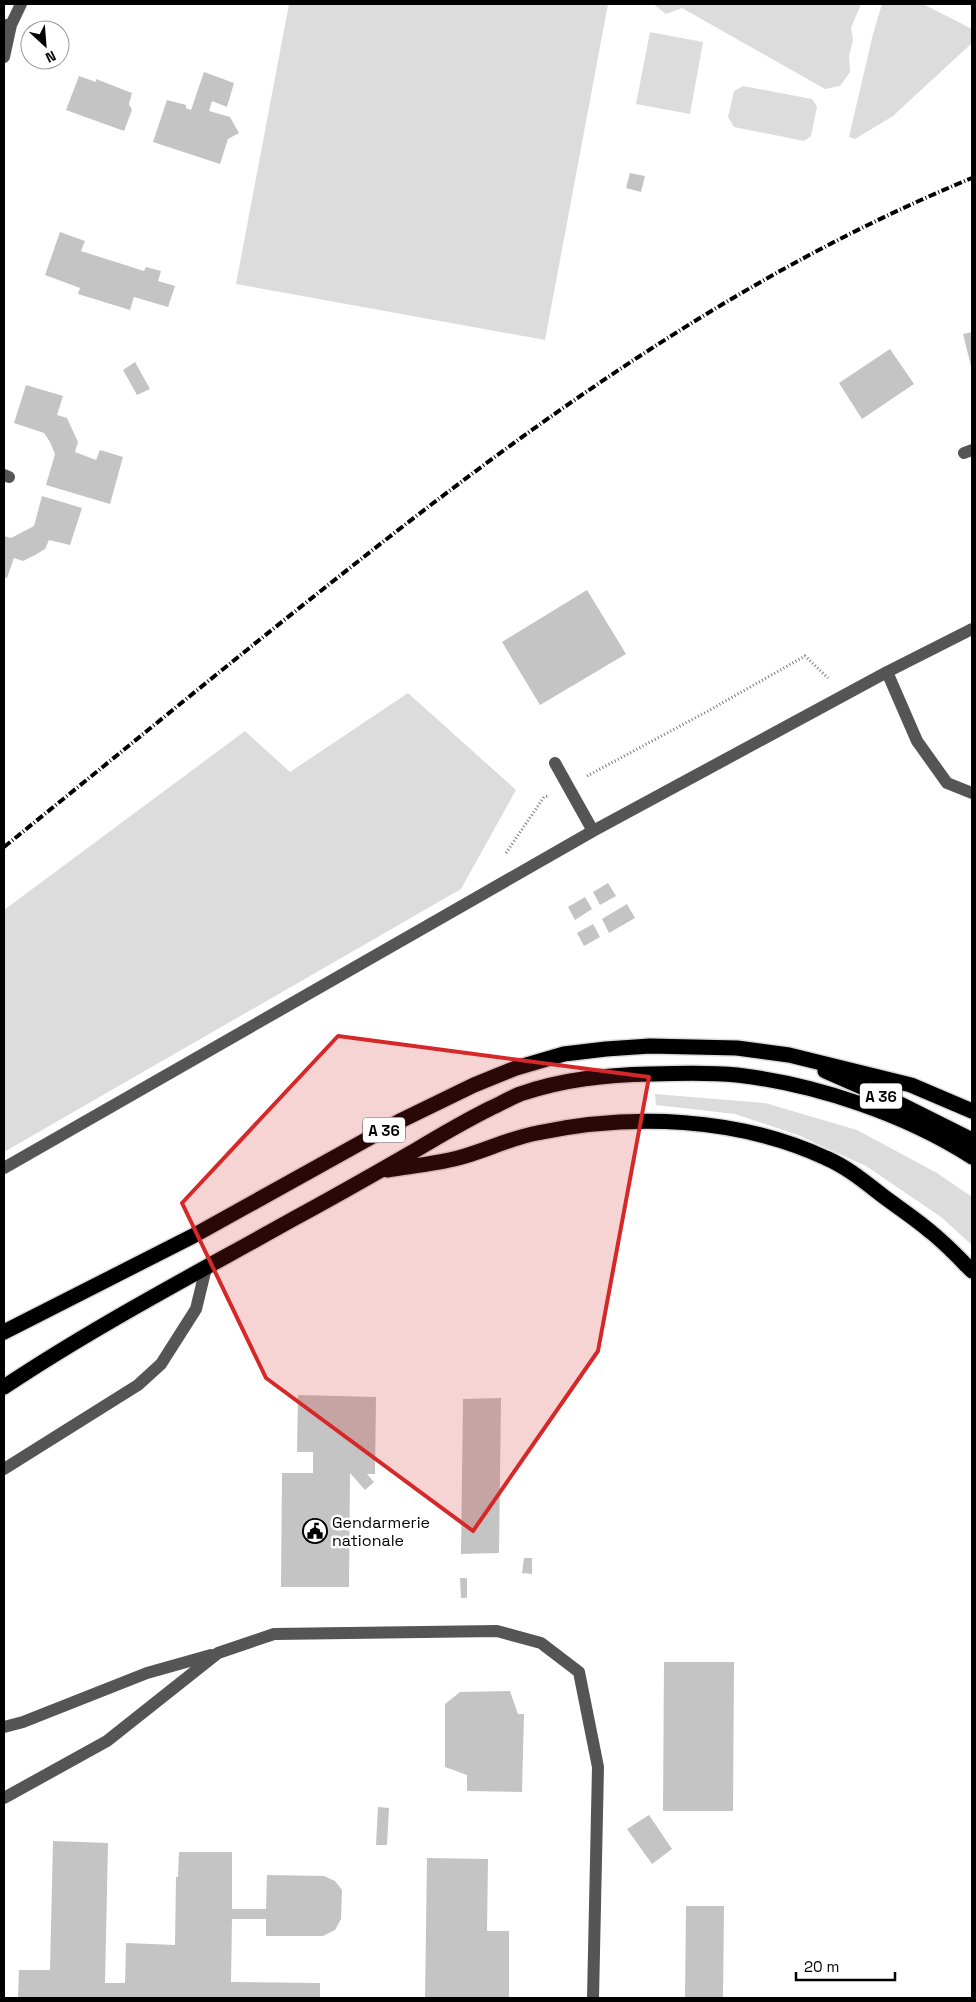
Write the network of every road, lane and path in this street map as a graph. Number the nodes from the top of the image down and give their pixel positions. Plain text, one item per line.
1 (21, 4) edge
2 (7, 25) edge
3 (4, 57) edge
4 (972, 629) edge
5 (887, 672) junction
6 (844, 695) junction
7 (555, 763) dead end
8 (568, 786) junction
9 (972, 793) edge
10 (593, 831) junction
11 (789, 1055) junction
12 (972, 1111) edge
13 (972, 1140) edge
14 (972, 1157) edge
15 (4, 1168) edge
16 (378, 1172) junction
17 (206, 1268) junction
18 (972, 1271) edge
19 (4, 1332) edge
20 (4, 1387) edge
21 (4, 1469) edge
22 (218, 1653) junction
23 (4, 1727) edge
24 (7, 1793) edge
25 (593, 1998) edge

1 - 2 street
2 - 3 street
4 - 5 street
5 - 6 street
5 - 9 street
6 - 8 path
6 - 10 street
7 - 8 street
8 - 10 street
10 - 15 street
11 - 12 highway, A 36
11 - 13 highway, A 36
11 - 19 highway, A 36
14 - 16 highway, A 36
16 - 17 highway, A 36
16 - 18 highway, A 36
17 - 20 highway, A 36
17 - 21 street
22 - 23 street
22 - 24 street
22 - 25 street

